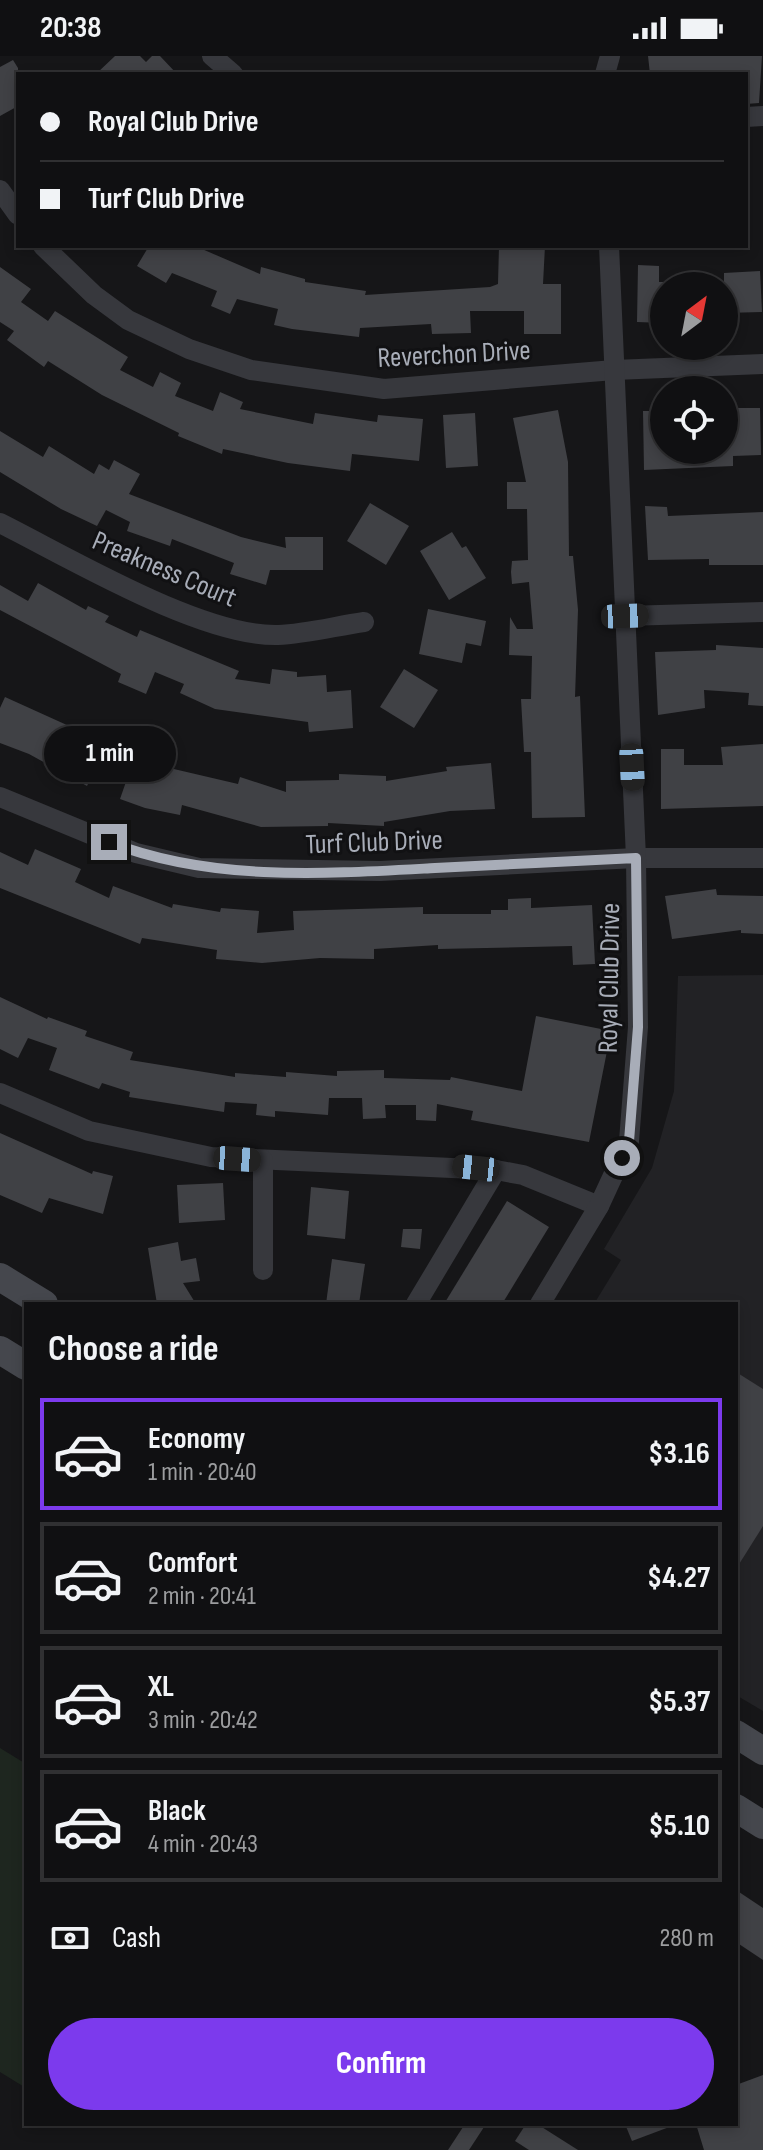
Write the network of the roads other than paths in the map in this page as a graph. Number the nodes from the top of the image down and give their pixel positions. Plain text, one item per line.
1 (212, 56) edge
2 (231, 72) edge
3 (0, 190) edge
4 (16, 212) edge
5 (45, 248) edge
6 (609, 248) edge
7 (763, 364) edge
8 (614, 370) junction
9 (0, 523) edge
10 (763, 612) edge
11 (625, 616) junction
12 (364, 622) dead end
13 (0, 797) edge
14 (636, 858) junction
15 (763, 858) edge
16 (0, 1093) edge
17 (263, 1160) junction
18 (496, 1170) junction
19 (599, 1206) junction
20 (263, 1270) dead end
21 (0, 1277) edge
22 (41, 1302) edge
23 (417, 1302) edge
24 (541, 1302) edge
25 (0, 1350) edge
26 (24, 1365) edge
27 (738, 1735) edge
28 (763, 1751) edge
29 (738, 1809) edge
30 (763, 1825) edge

1 - 2 street
3 - 4 street
5 - 8 street, Reverchon Drive
6 - 8 street, Royal Club Drive
7 - 8 street, Reverchon Drive
8 - 11 street, Royal Club Drive
9 - 12 street, Preakness Court
10 - 11 street
11 - 14 street, Royal Club Drive
13 - 14 street, Turf Club Drive
14 - 15 street, Turf Club Drive
14 - 19 street, Royal Club Drive
16 - 17 street
17 - 18 street
17 - 20 street
18 - 19 street
18 - 23 street
19 - 24 street, Royal Club Drive
21 - 22 main road
25 - 26 main road
27 - 28 main road
29 - 30 main road

